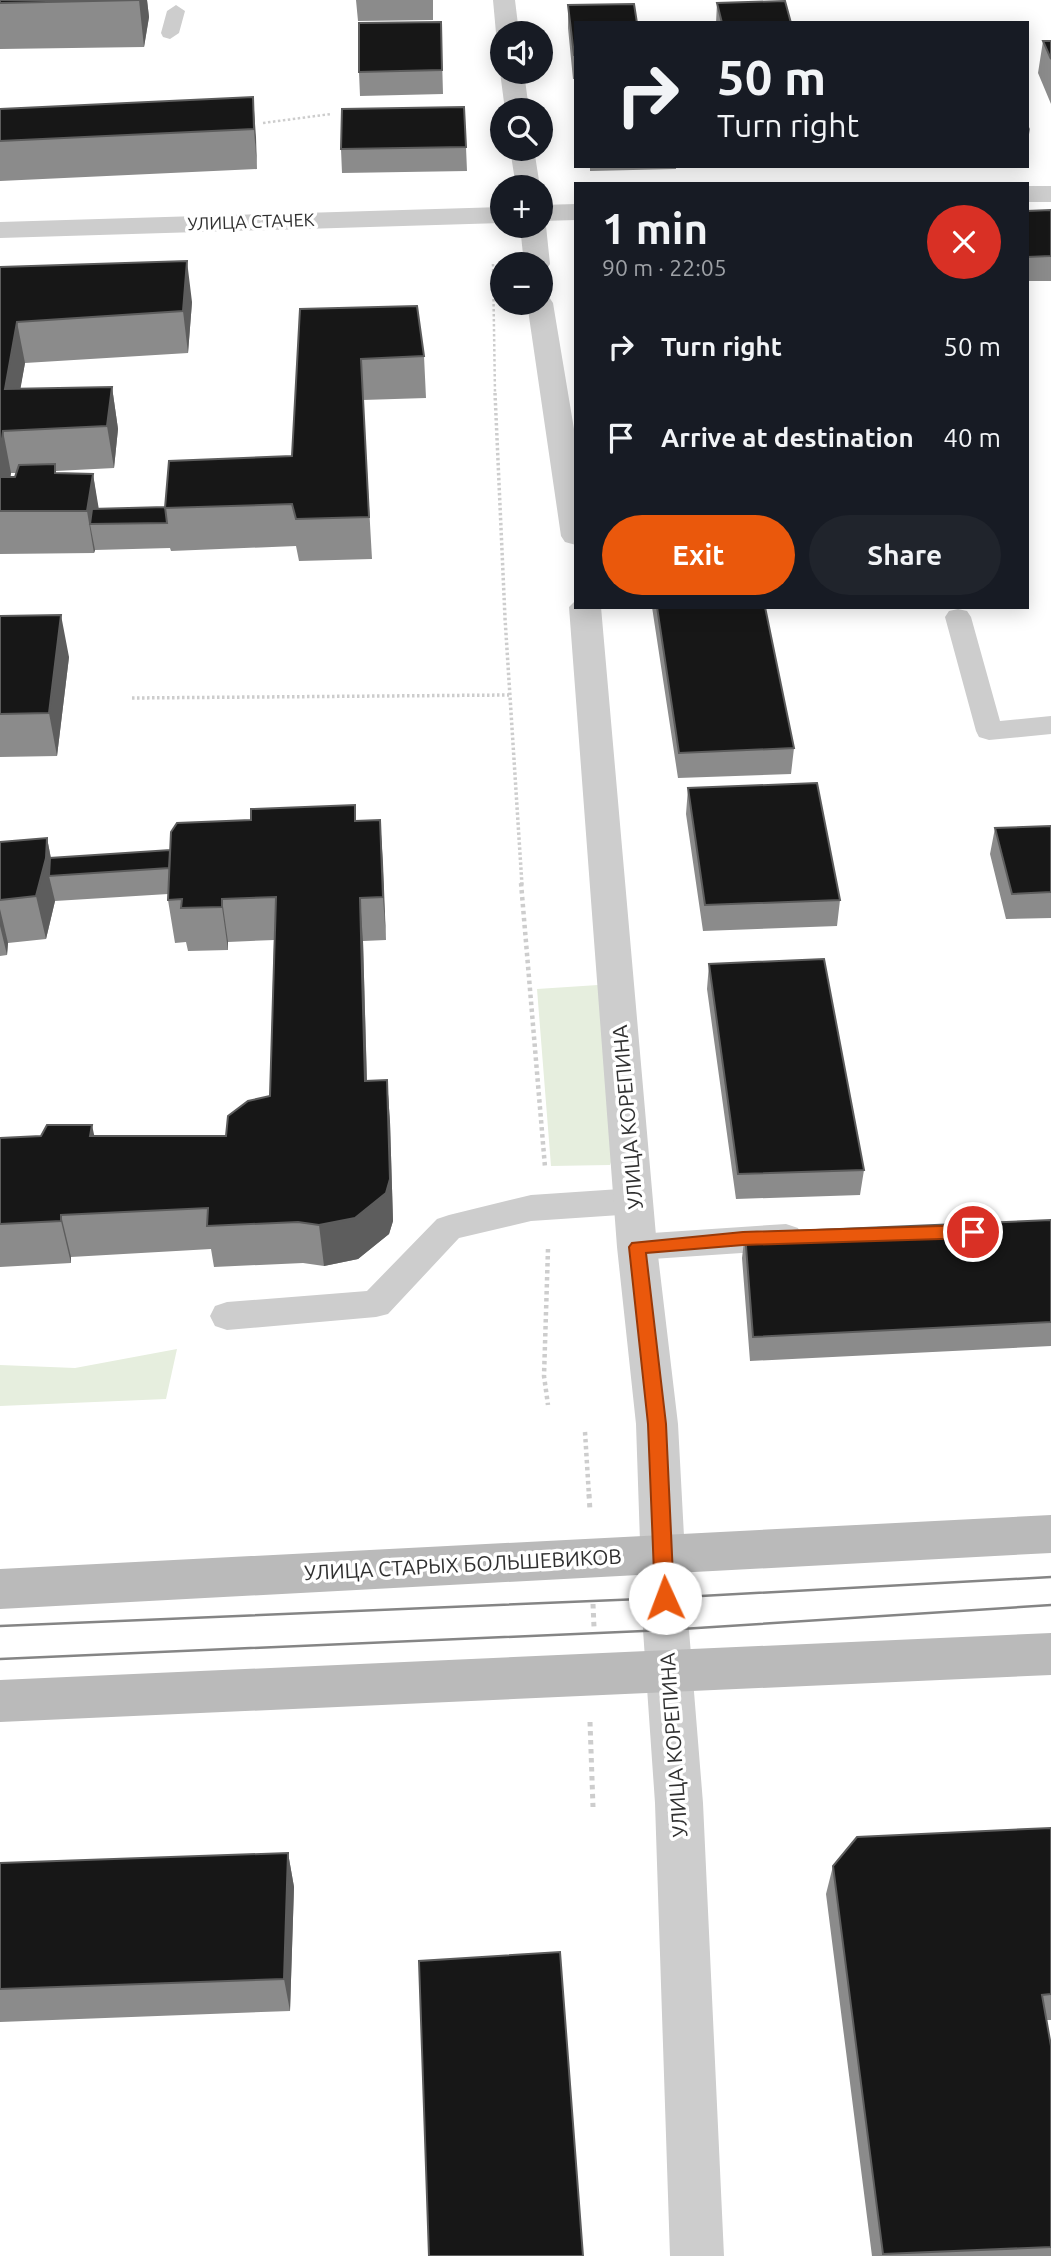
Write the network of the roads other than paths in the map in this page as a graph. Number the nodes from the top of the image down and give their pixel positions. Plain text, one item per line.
1 (504, 0) edge
2 (176, 11) dead end
3 (507, 21) edge
4 (170, 33) dead end
5 (1029, 194) edge
6 (1051, 194) edge
7 (574, 212) edge
8 (553, 213) edge
9 (490, 215) edge
10 (0, 230) edge
11 (542, 315) edge
12 (574, 523) edge
13 (585, 609) edge
14 (958, 617) dead end
15 (1051, 725) edge
16 (635, 1201) junction
17 (811, 1237) edge
18 (638, 1247) junction
19 (227, 1316) dead end
20 (1051, 1534) edge
21 (663, 1556) junction
22 (0, 1589) edge
23 (668, 1652) junction
24 (1051, 1654) edge
25 (0, 1701) edge
26 (697, 2256) edge

1 - 3 street
2 - 4 lane
5 - 6 street
7 - 8 street
9 - 10 street, УЛИЦА СТАЧЕК
11 - 12 street
13 - 16 street, УЛИЦА КОРЕПИНА
14 - 15 lane
16 - 18 street, УЛИЦА КОРЕПИНА
16 - 19 lane
17 - 18 lane
18 - 21 street, УЛИЦА КОРЕПИНА
20 - 21 main road, УЛИЦА СТАРЫХ БОЛЬШЕВИКОВ
21 - 22 main road, УЛИЦА СТАРЫХ БОЛЬШЕВИКОВ
21 - 23 street, УЛИЦА КОРЕПИНА
23 - 24 main road
23 - 25 main road
23 - 26 street, УЛИЦА КОРЕПИНА

